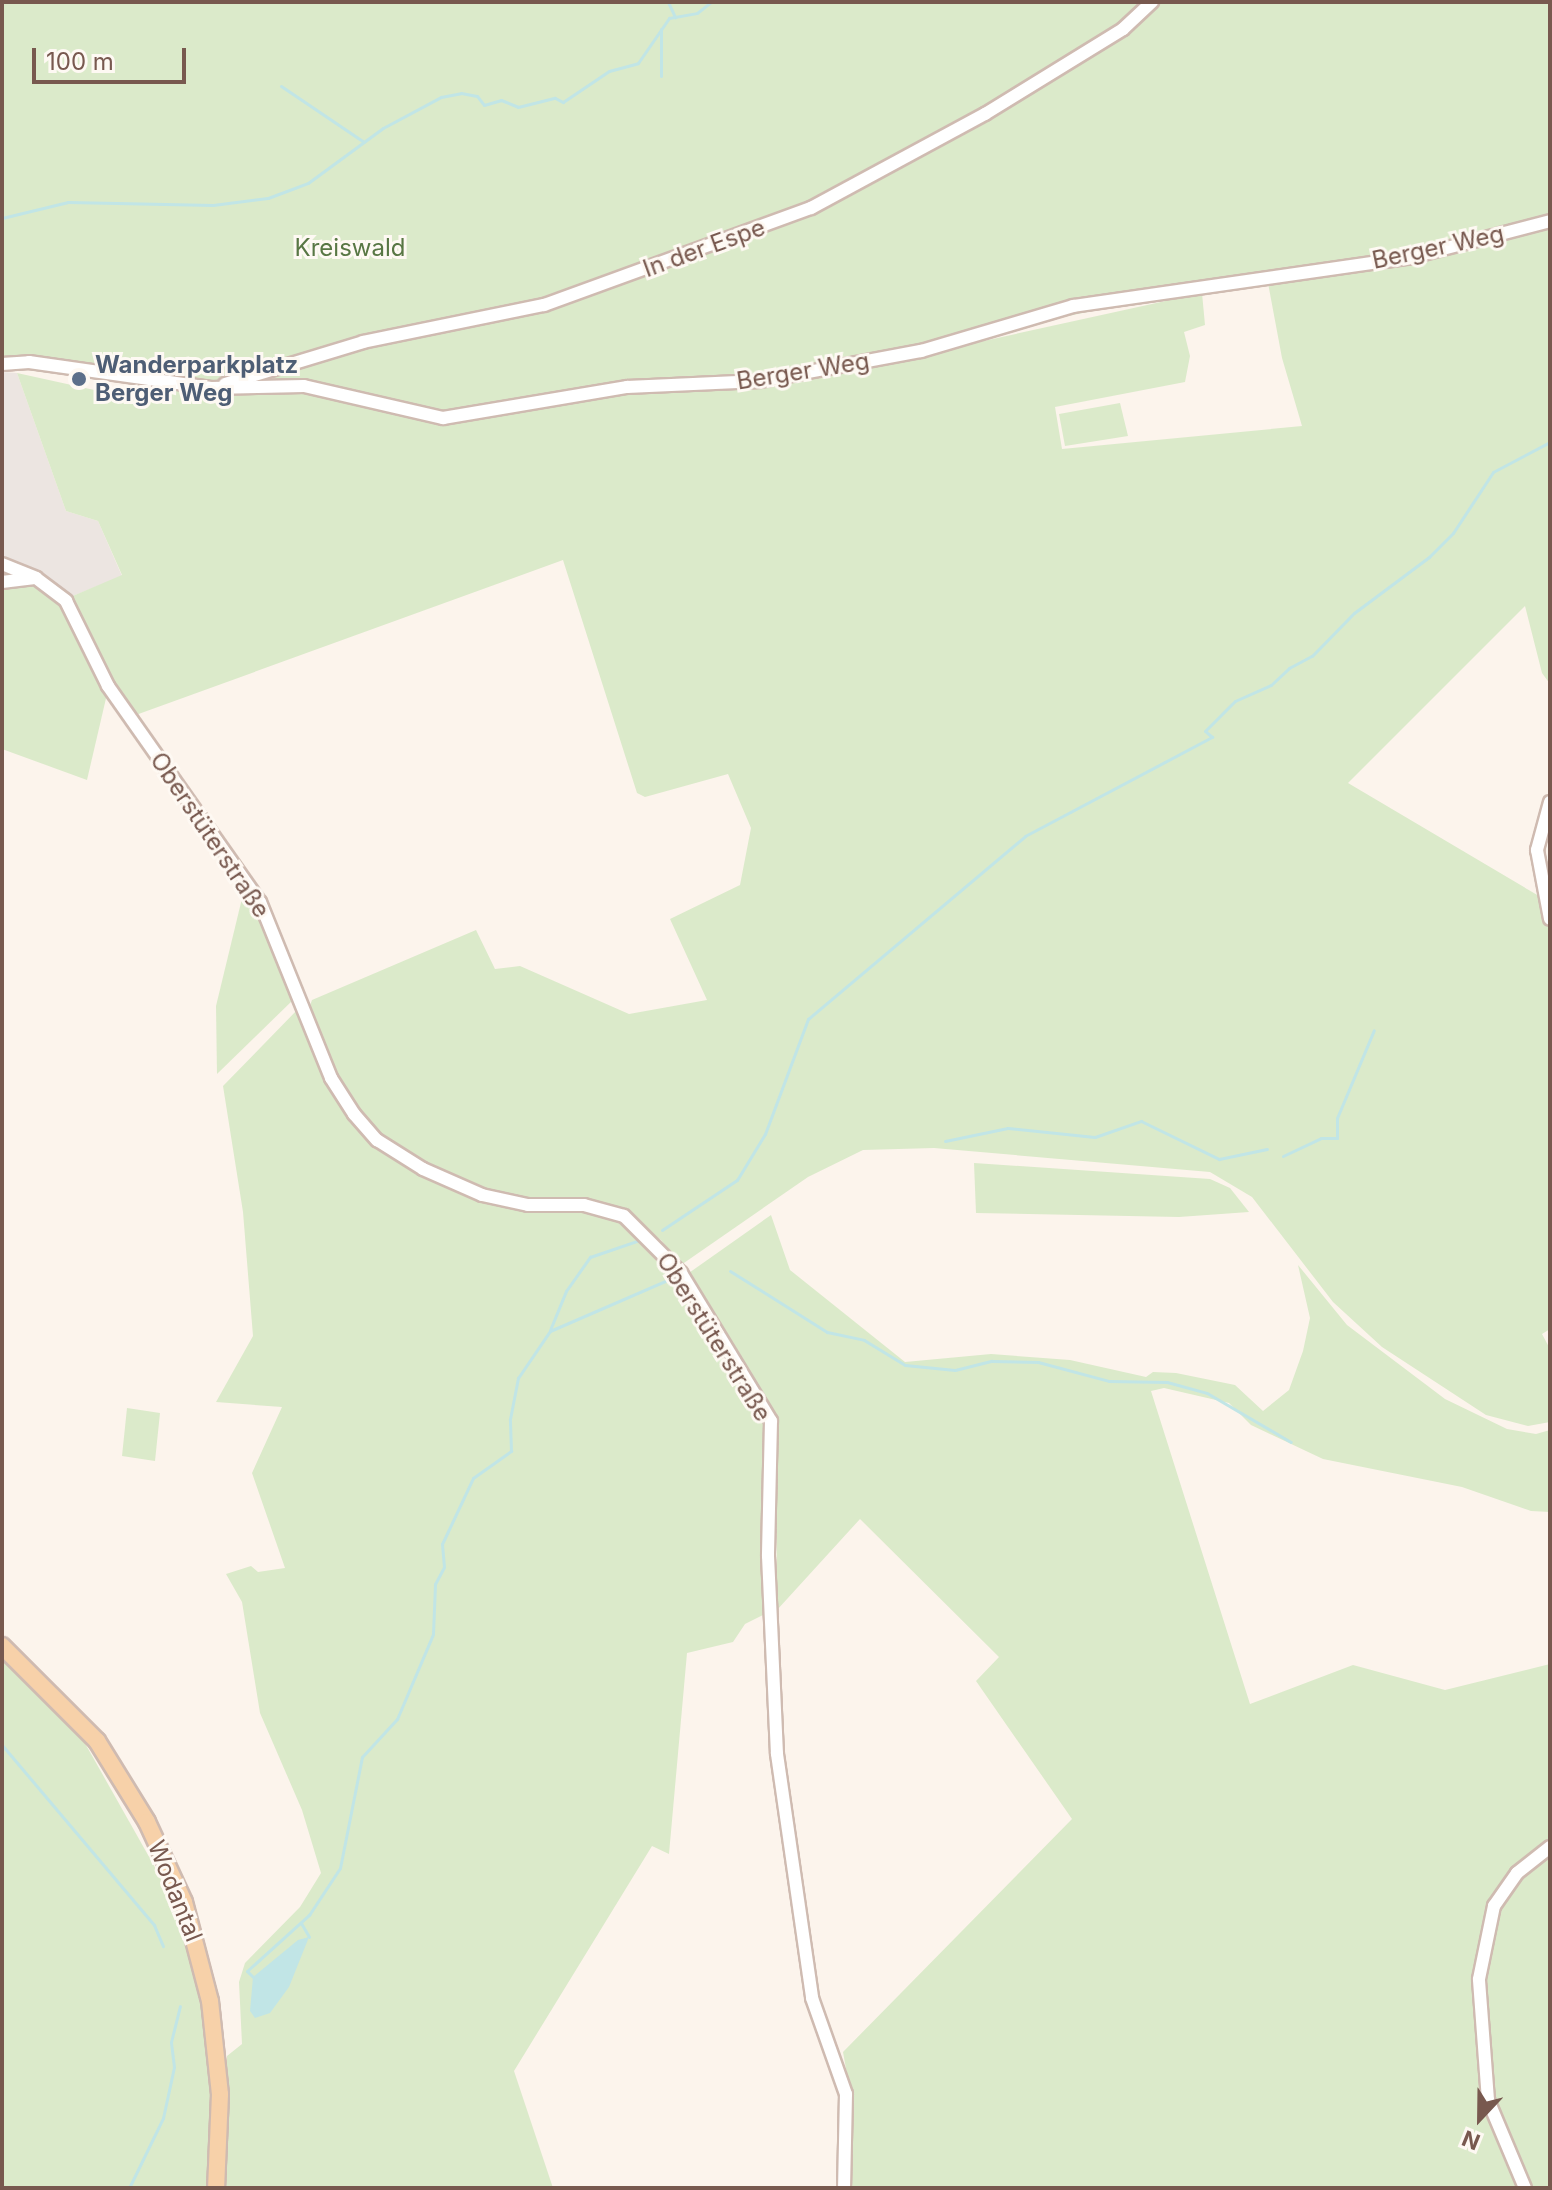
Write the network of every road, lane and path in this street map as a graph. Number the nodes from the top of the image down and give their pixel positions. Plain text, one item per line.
1 (1152, 2) edge
2 (1550, 221) edge
3 (2, 364) edge
4 (211, 388) junction
5 (2, 564) edge
6 (36, 578) junction
7 (2, 582) edge
8 (1550, 802) edge
9 (1550, 919) edge
10 (2, 1646) edge
11 (1550, 1847) edge
12 (216, 2188) edge
13 (844, 2188) edge
14 (1525, 2188) edge

1 - 4 street, In der Espe
2 - 4 street, Berger Weg
3 - 4 street, Berger Weg
5 - 6 street, Oberstüterstraße
6 - 7 street
6 - 13 street, Oberstüterstraße
8 - 9 street
10 - 12 main road, Wodantal
11 - 14 street

